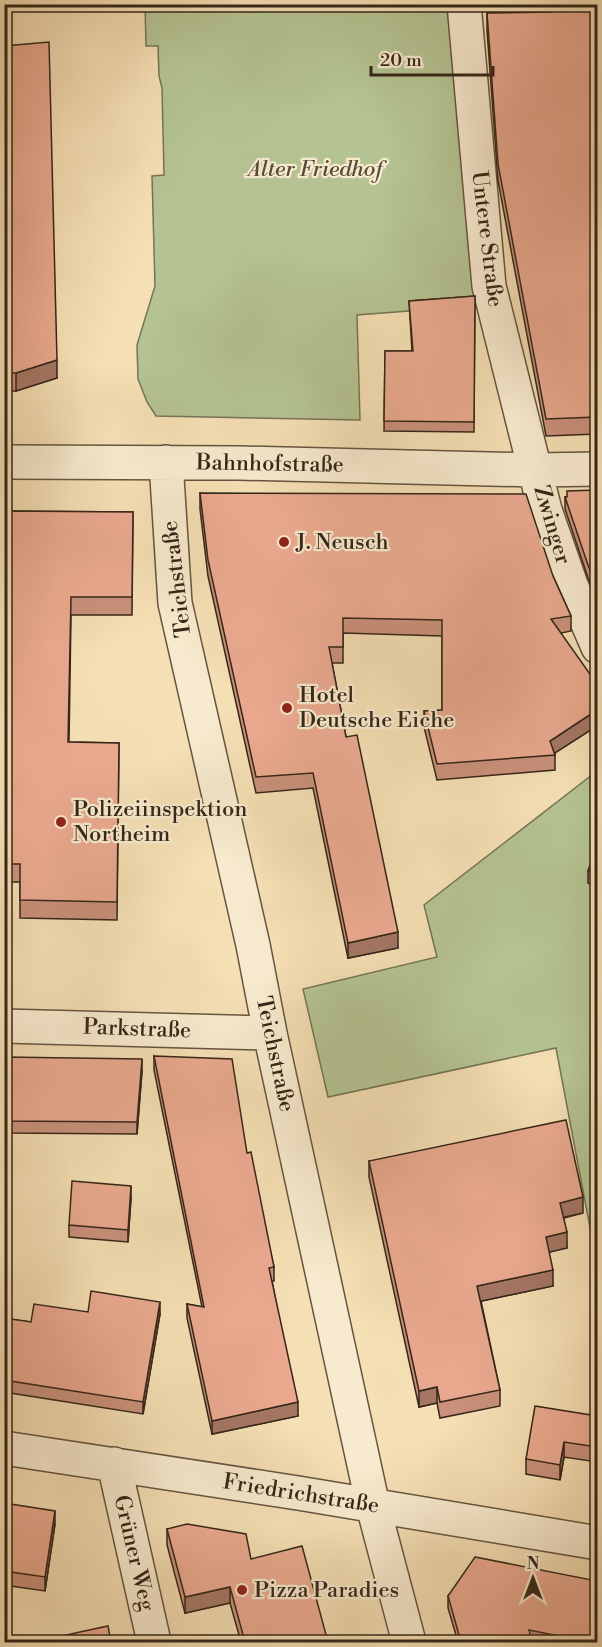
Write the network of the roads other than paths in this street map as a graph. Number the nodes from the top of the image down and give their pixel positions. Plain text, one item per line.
1 (464, 4) edge
2 (4, 462) edge
3 (166, 462) junction
4 (597, 469) edge
5 (535, 470) junction
6 (597, 647) edge
7 (4, 1026) edge
8 (270, 1033) junction
9 (4, 1448) edge
10 (114, 1464) junction
11 (373, 1506) junction
12 (597, 1544) edge
13 (154, 1642) edge
14 (409, 1642) edge

1 - 5 street, Untere Straße
2 - 3 street, Bahnhofstraße
3 - 5 street, Bahnhofstraße
3 - 8 street, Teichstraße
4 - 5 street, Bahnhofstraße
5 - 6 street, Zwinger
7 - 8 street, Parkstraße
8 - 11 street, Teichstraße
9 - 10 street, Friedrichstraße
10 - 11 street, Friedrichstraße
10 - 13 street, Grüner Weg
11 - 12 street, Friedrichstraße
11 - 14 street, Teichstraße

